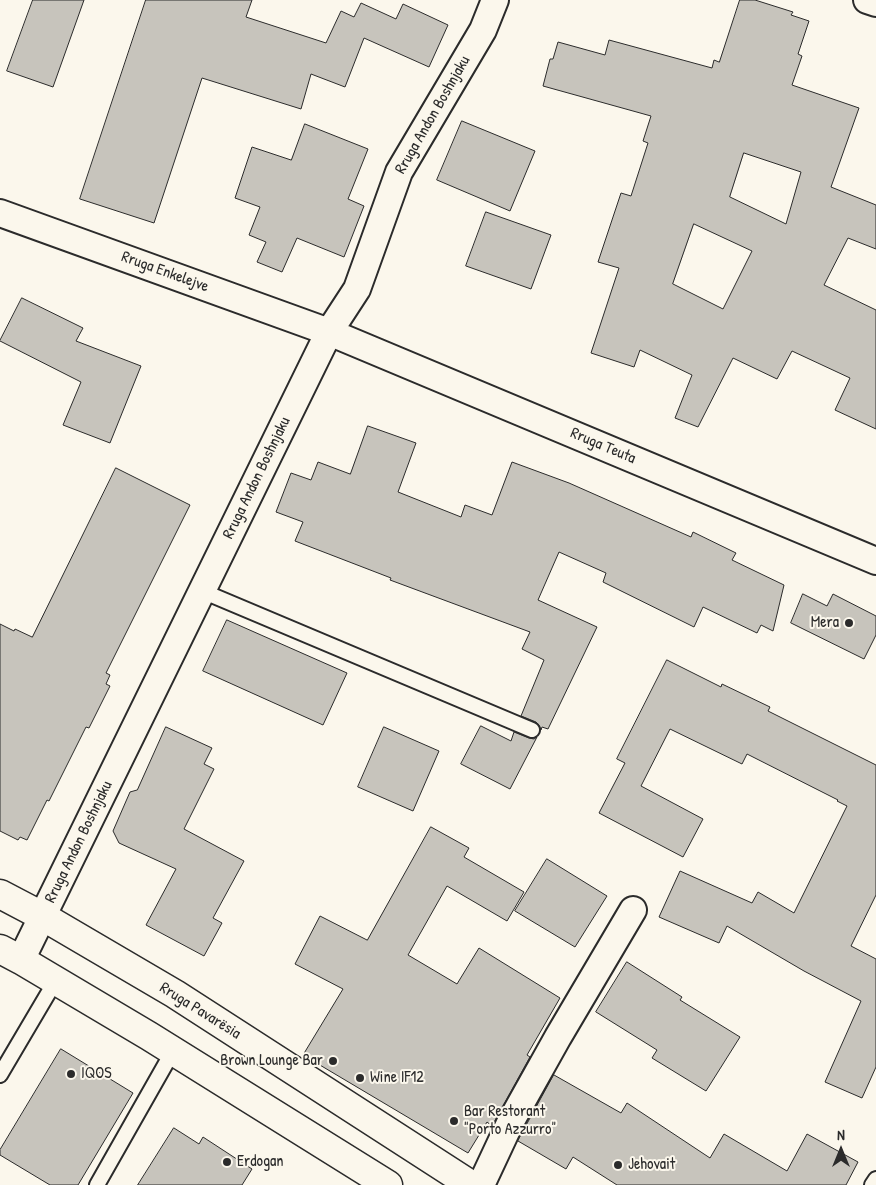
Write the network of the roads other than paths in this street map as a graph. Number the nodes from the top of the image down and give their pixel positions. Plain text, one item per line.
1 (495, 0) edge
2 (867, 0) edge
3 (876, 3) edge
4 (0, 213) edge
5 (329, 332) junction
6 (876, 561) edge
7 (202, 591) junction
8 (532, 730) dead end
9 (0, 894) edge
10 (633, 910) dead end
11 (42, 916) junction
12 (10, 954) edge
13 (56, 980) junction
14 (174, 1051) junction
15 (0, 1074) edge
16 (876, 1179) edge
17 (97, 1185) edge
18 (388, 1185) edge
19 (471, 1185) edge
20 (481, 1185) edge
21 (872, 1185) edge

1 - 5 street, Rruga Andon Boshnjaku
2 - 3 street
4 - 5 street, Rruga Enkelejve
5 - 6 street, Rruga Teuta
5 - 7 street, Rruga Andon Boshnjaku
7 - 8 lane
7 - 11 street, Rruga Andon Boshnjaku
9 - 11 main road, Rruga Pavarësia
10 - 20 street
11 - 12 street, Rruga Andon Boshnjaku
11 - 19 main road, Rruga Pavarësia
12 - 13 main road
13 - 14 main road
13 - 15 lane
14 - 17 lane
14 - 18 main road
16 - 21 lane

